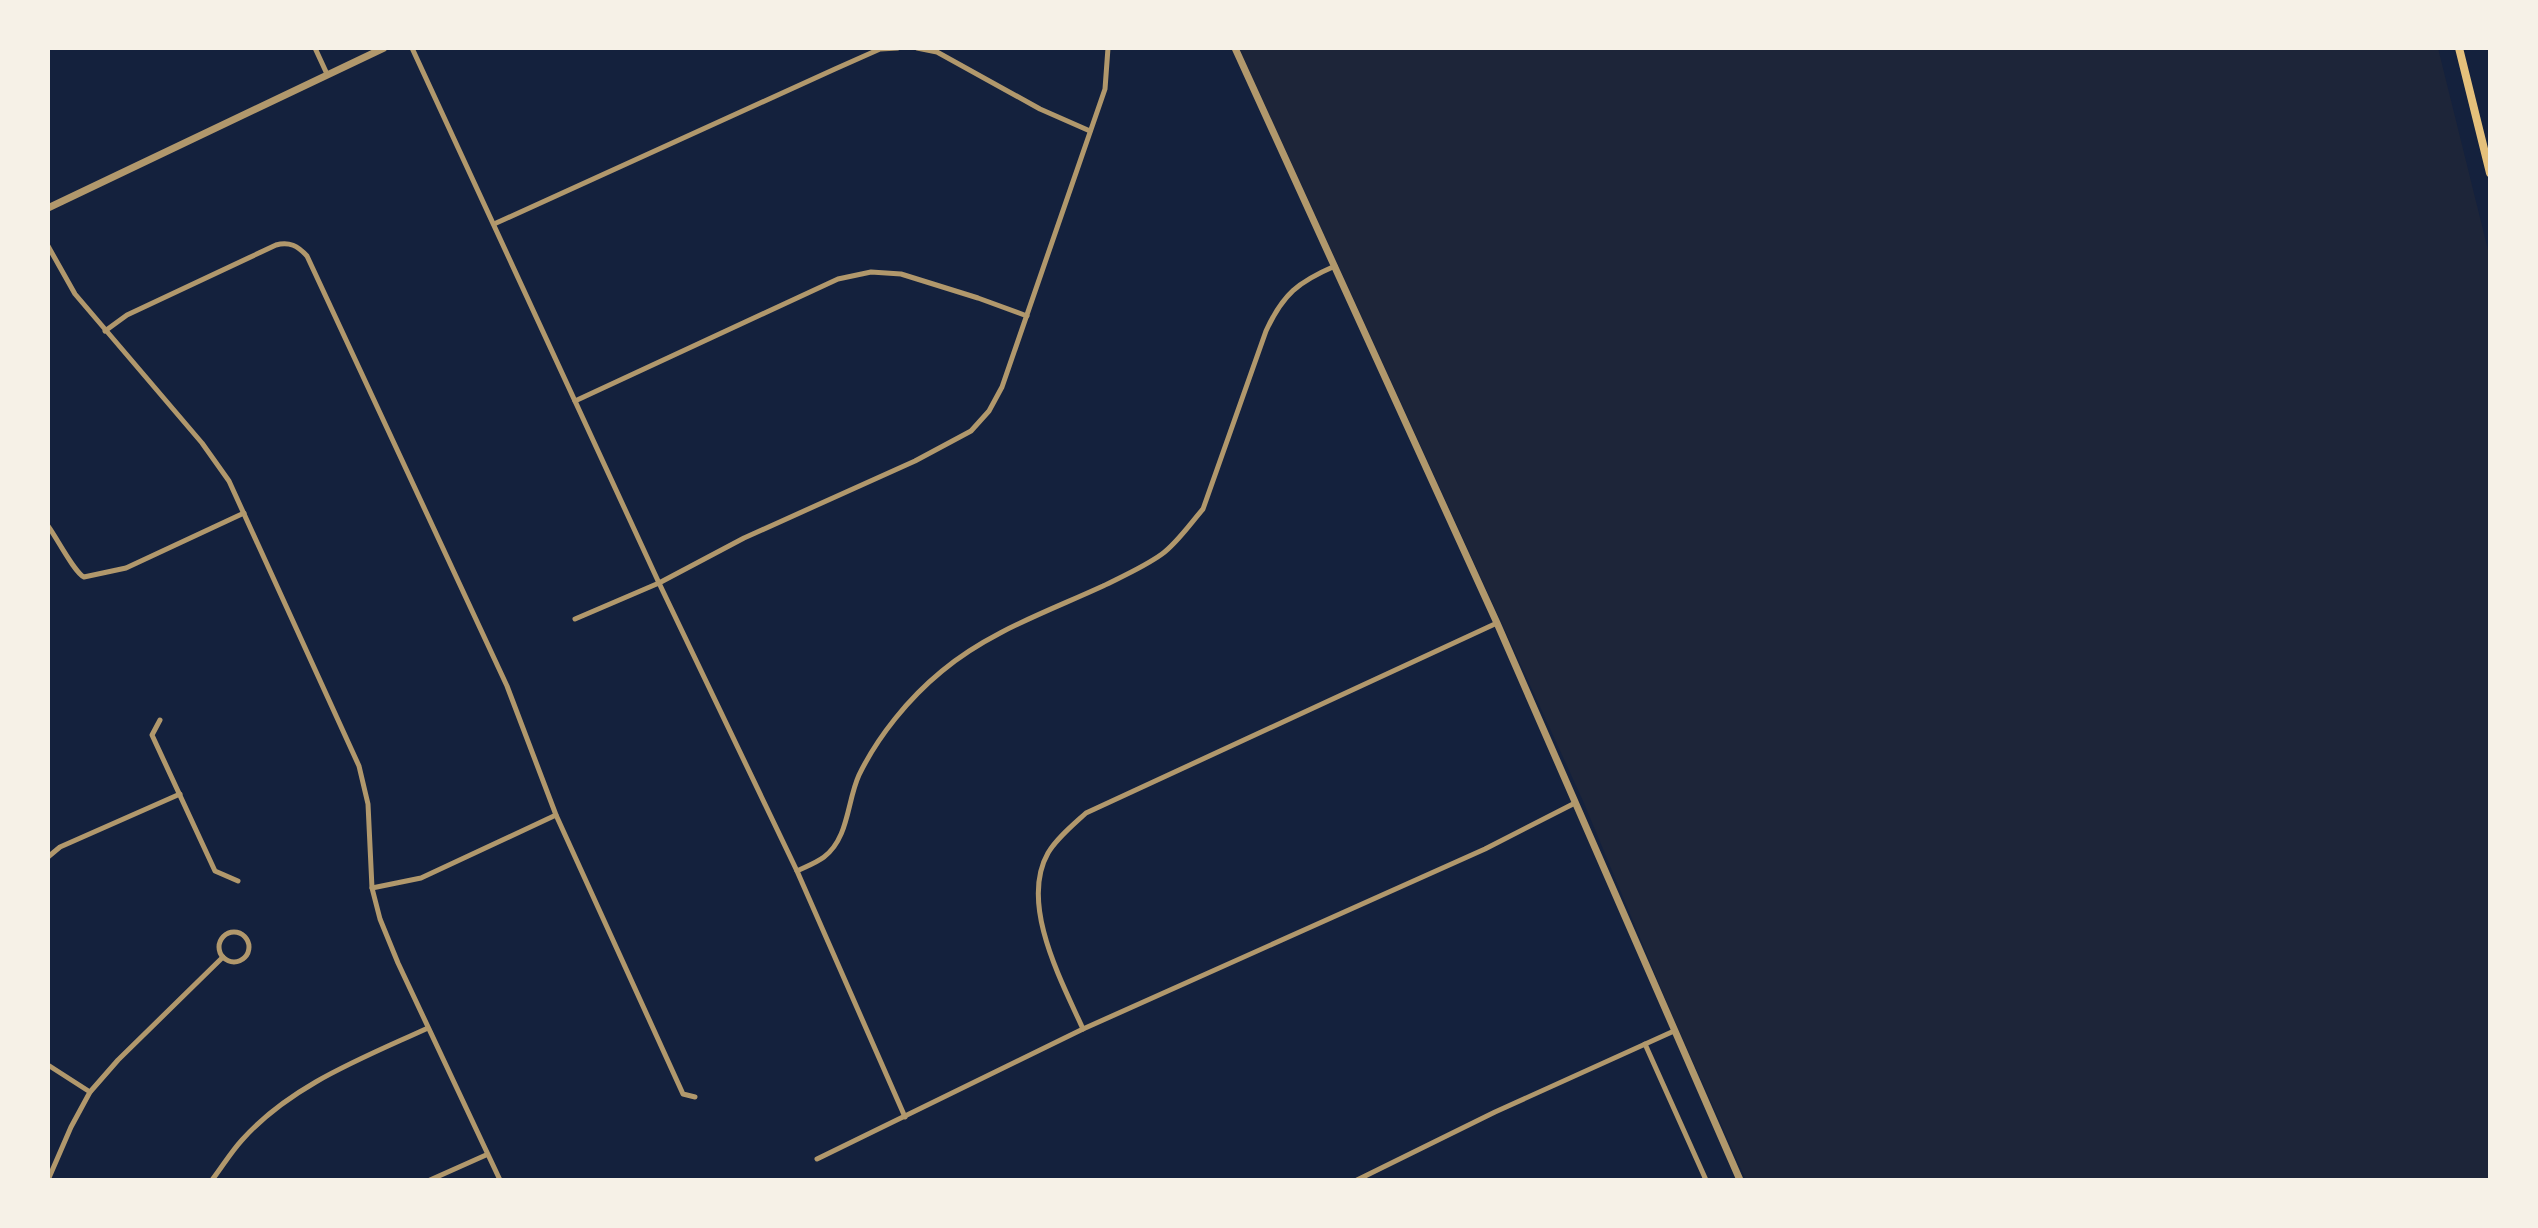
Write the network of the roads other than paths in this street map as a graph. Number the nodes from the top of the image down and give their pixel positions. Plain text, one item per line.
1 (315, 48) edge
2 (384, 48) edge
3 (412, 48) edge
4 (898, 48) edge
5 (917, 48) edge
6 (1108, 48) edge
7 (1235, 48) edge
8 (2459, 48) edge
9 (327, 74) junction
10 (1090, 131) junction
11 (2490, 173) edge
12 (48, 208) edge
13 (494, 224) junction
14 (48, 246) edge
15 (1336, 266) junction
16 (1027, 316) junction
17 (105, 331) junction
18 (575, 401) junction
19 (244, 513) junction
20 (48, 526) edge
21 (659, 583) junction
22 (575, 619) dead end
23 (1497, 623) junction
24 (160, 720) dead end
25 (180, 794) junction
26 (1575, 803) junction
27 (556, 815) junction
28 (48, 857) edge
29 (797, 871) junction
30 (238, 881) dead end
31 (372, 888) junction
32 (223, 957) junction
33 (428, 1028) junction
34 (1083, 1029) junction
35 (1674, 1031) junction
36 (1645, 1044) junction
37 (48, 1065) edge
38 (90, 1092) junction
39 (695, 1097) dead end
40 (905, 1117) junction
41 (486, 1155) junction
42 (817, 1159) dead end
43 (1365, 1178) edge
44 (48, 1180) edge
45 (212, 1180) edge
46 (430, 1180) edge
47 (500, 1180) edge
48 (1357, 1180) edge
49 (1706, 1180) edge
50 (1740, 1180) edge

1 - 9 street
2 - 9 street
3 - 13 street
4 - 13 street
5 - 10 street
6 - 10 street
7 - 15 street
8 - 11 main road
9 - 12 street
10 - 16 street
13 - 18 street
14 - 17 street
15 - 23 street
15 - 29 street
16 - 18 street
16 - 21 street
17 - 19 street
17 - 27 street
18 - 21 street
19 - 20 street
19 - 31 street
21 - 22 street
21 - 29 street
23 - 26 street
23 - 34 street
24 - 25 street
25 - 28 street
25 - 30 street
26 - 34 street
26 - 35 street
27 - 31 street
27 - 39 street
29 - 40 street
31 - 33 street
32 - 32 street
32 - 38 street
33 - 41 street
33 - 45 street
34 - 40 street
35 - 36 street
35 - 50 street
36 - 43 street
36 - 49 street
37 - 38 street
38 - 44 street
40 - 42 street
41 - 46 street
41 - 47 street
43 - 48 street

